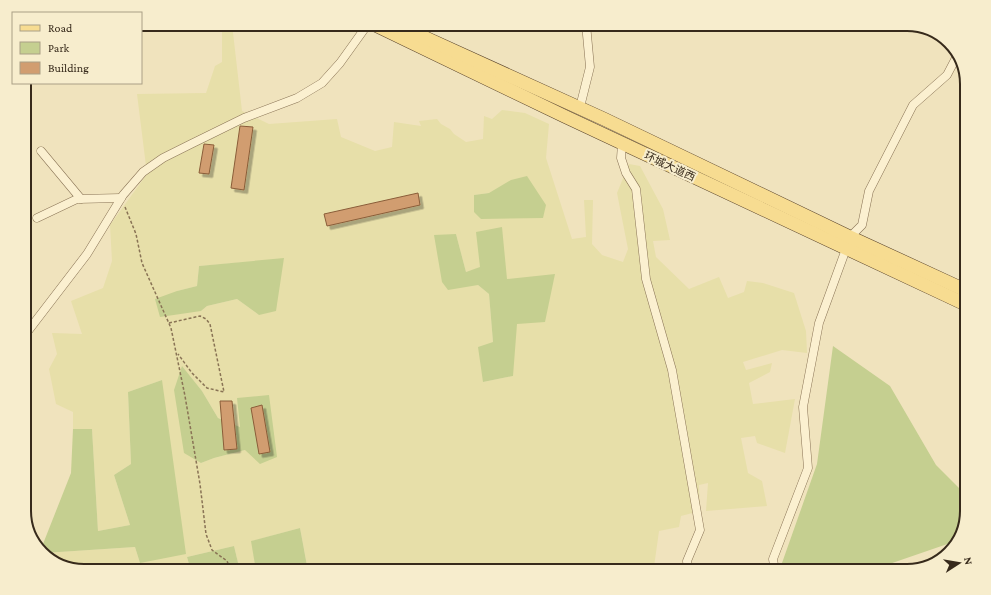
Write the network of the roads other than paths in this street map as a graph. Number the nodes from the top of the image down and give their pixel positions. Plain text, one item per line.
1 (363, 31) edge
2 (388, 31) edge
3 (410, 31) edge
4 (587, 31) edge
5 (954, 61) edge
6 (582, 109) junction
7 (622, 144) junction
8 (41, 151) dead end
9 (121, 198) junction
10 (81, 199) junction
11 (37, 218) dead end
12 (848, 243) junction
13 (960, 288) edge
14 (960, 301) edge
15 (31, 327) edge
16 (687, 564) edge
17 (774, 564) edge

1 - 9 street
2 - 7 main road, 环城大道西
3 - 6 main road, 环城大道西
4 - 6 street
5 - 12 street
6 - 12 main road, 环城大道西
7 - 12 main road, 环城大道西
7 - 16 street
8 - 10 street
9 - 10 street
9 - 15 street
10 - 11 street
12 - 13 main road, 环城大道西
12 - 14 main road, 环城大道西
12 - 17 street

